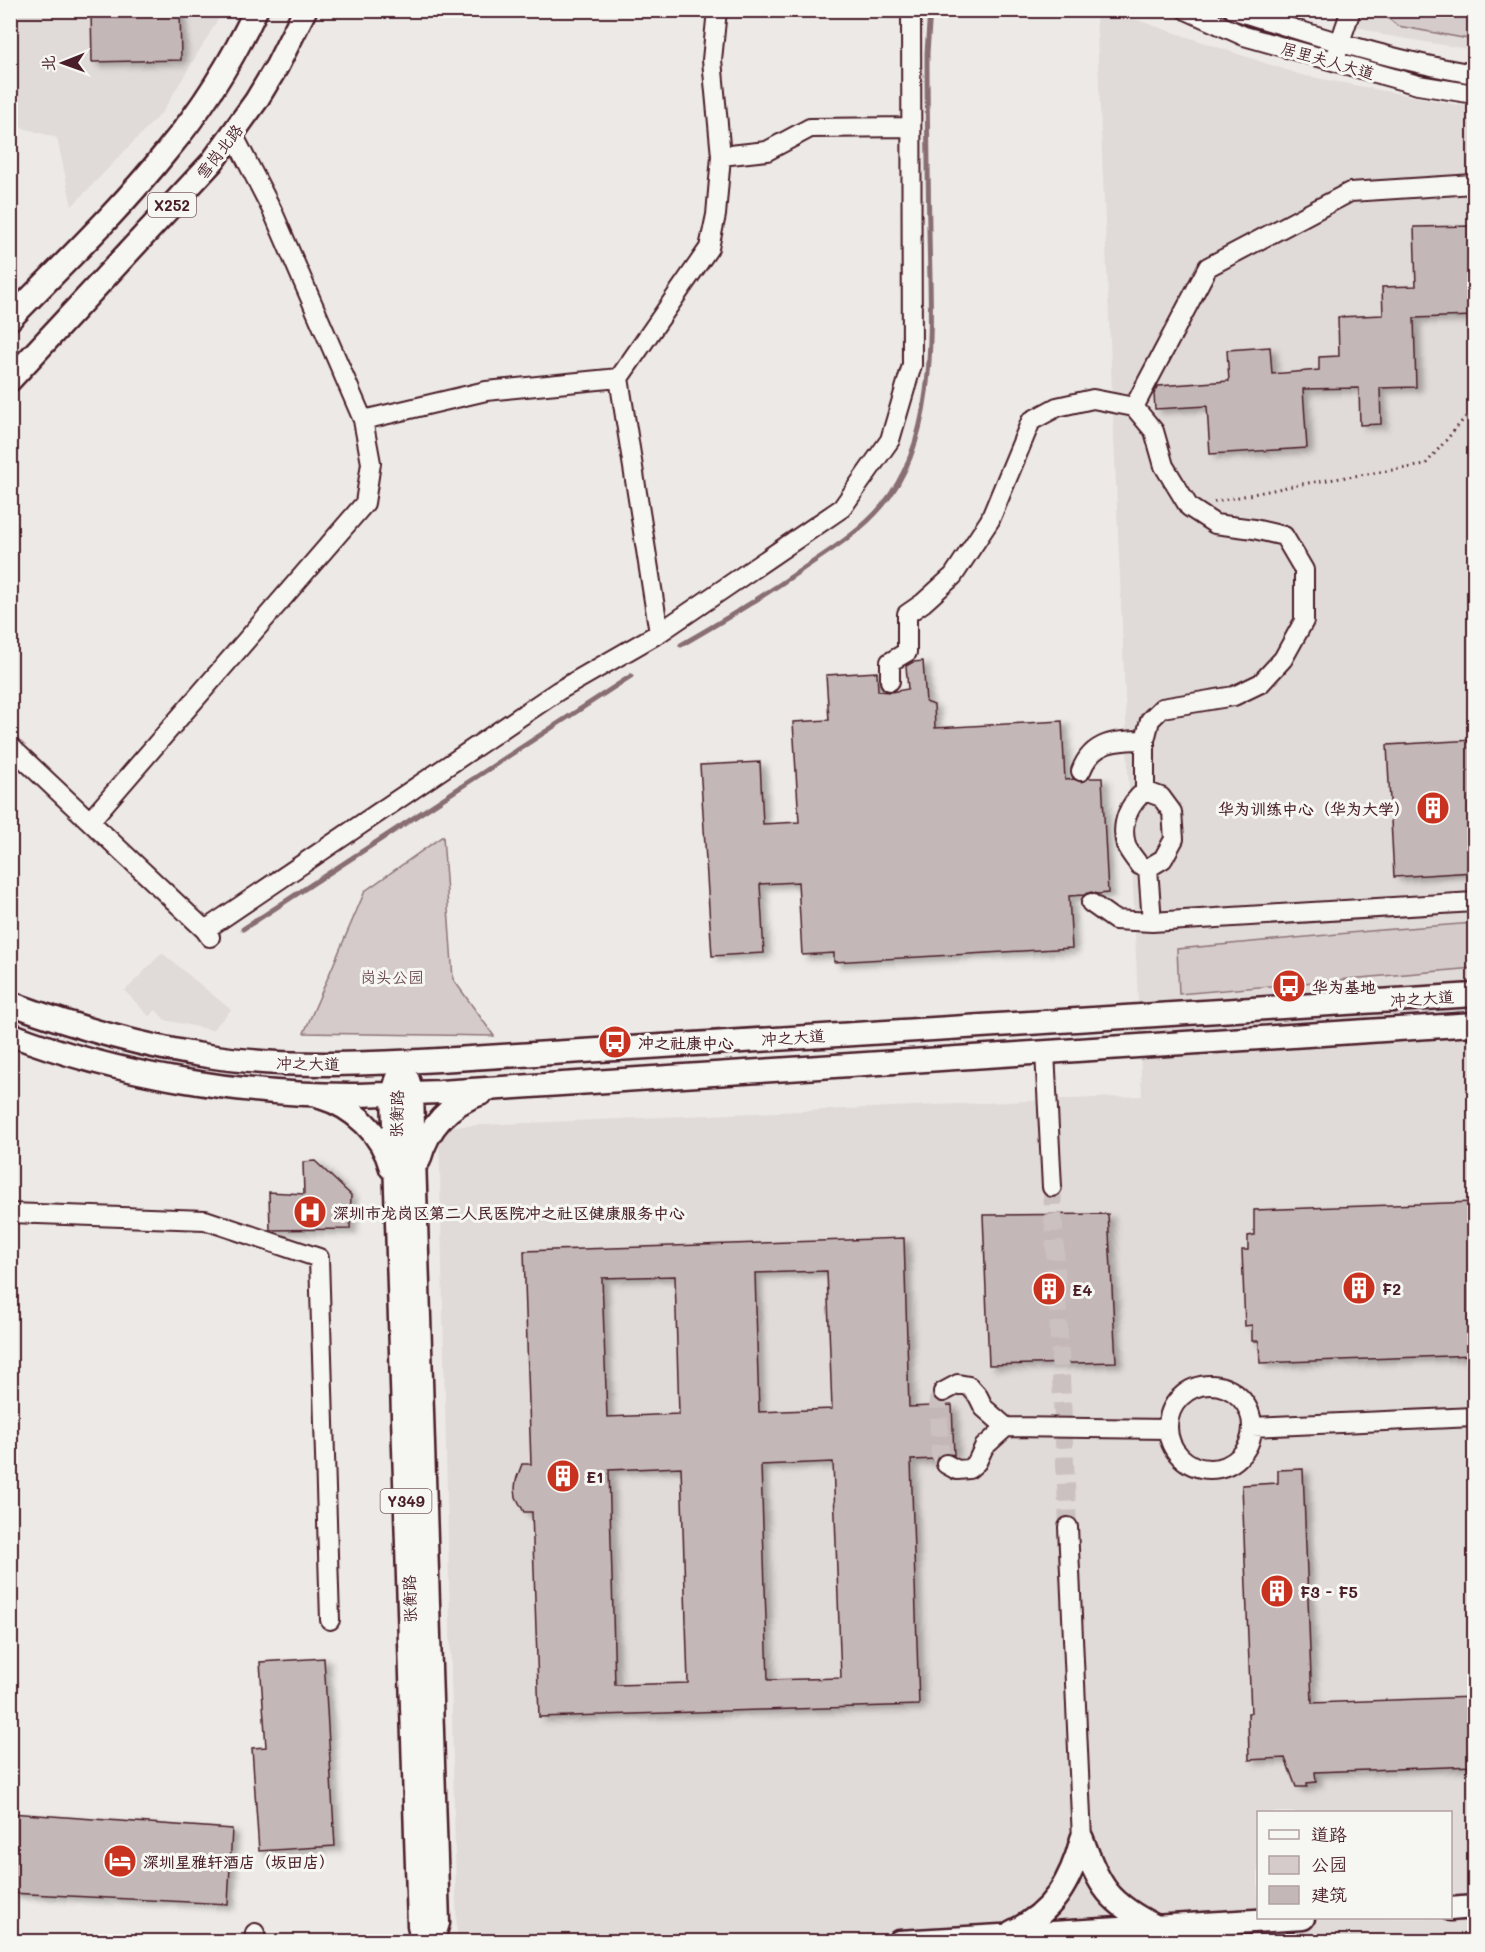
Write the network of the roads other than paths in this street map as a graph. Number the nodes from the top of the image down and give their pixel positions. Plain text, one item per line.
1 (256, 10) edge
2 (305, 10) edge
3 (717, 10) edge
4 (911, 10) edge
5 (1186, 10) edge
6 (1234, 10) edge
7 (1351, 10) edge
8 (1340, 42) junction
9 (1336, 62) junction
10 (1474, 74) edge
11 (1474, 94) edge
12 (911, 127) junction
13 (233, 134) junction
14 (721, 156) junction
15 (1474, 184) edge
16 (10, 319) edge
17 (619, 378) junction
18 (10, 380) edge
19 (1134, 407) junction
20 (363, 420) junction
21 (659, 633) junction
22 (890, 681) dead end
23 (1144, 740) junction
24 (10, 746) edge
25 (1081, 771) dead end
26 (1145, 791) junction
27 (90, 821) junction
28 (1148, 868) junction
29 (1474, 902) edge
30 (1091, 903) dead end
31 (1152, 922) junction
32 (1474, 994) edge
33 (10, 1004) edge
34 (1474, 1024) edge
35 (10, 1034) edge
36 (1045, 1052) junction
37 (402, 1062) junction
38 (500, 1088) junction
39 (308, 1093) junction
40 (403, 1093) junction
41 (406, 1186) junction
42 (1052, 1187) tunnel mouth
43 (10, 1213) edge
44 (943, 1392) dead end
45 (1474, 1417) edge
46 (1006, 1427) junction
47 (1252, 1427) junction
48 (1168, 1429) junction
49 (946, 1464) dead end
50 (1068, 1527) tunnel mouth
51 (330, 1620) dead end
52 (1082, 1839) junction
53 (1474, 1907) edge
54 (1452, 1909) edge
55 (1271, 1919) edge
56 (1155, 1926) junction
57 (1005, 1935) junction
58 (422, 1941) edge
59 (432, 1941) edge
60 (899, 1941) edge

1 - 16 main road, X252
2 - 13 main road, 雪岗北路 / X252
3 - 14 street
4 - 12 street
5 - 9 street, 居里夫人大道
6 - 8 street, 居里夫人大道
7 - 8 street
8 - 9 street
8 - 10 street, 居里夫人大道
9 - 11 street, 居里夫人大道
12 - 14 street
12 - 21 street
13 - 18 main road, 雪岗北路 / X252
13 - 20 street
14 - 17 street
15 - 19 street
17 - 20 street
17 - 21 street
19 - 22 street
19 - 23 street
20 - 27 street
21 - 27 street
23 - 25 street
23 - 26 street
24 - 27 street
26 - 28 street
26 - 28 street
28 - 31 street
29 - 31 street
30 - 31 street
32 - 37 main road, 冲之大道
33 - 37 main road, 冲之大道
34 - 36 main road, 冲之大道
35 - 39 main road, 冲之大道
36 - 38 main road, 冲之大道
36 - 42 street
37 - 40 main road, 张衡路 / Y349
38 - 40 main road, 冲之大道
38 - 41 main road
39 - 40 main road, 冲之大道
39 - 41 main road
40 - 41 main road, 张衡路 / Y349
41 - 58 main road, 张衡路 / Y349
41 - 59 main road, 张衡路
43 - 51 street
44 - 46 street
45 - 47 street
46 - 48 street
46 - 49 street
47 - 48 street
47 - 48 street
50 - 52 street
52 - 56 main road
52 - 57 main road
53 - 54 main road
55 - 56 main road
56 - 57 main road
57 - 60 main road

